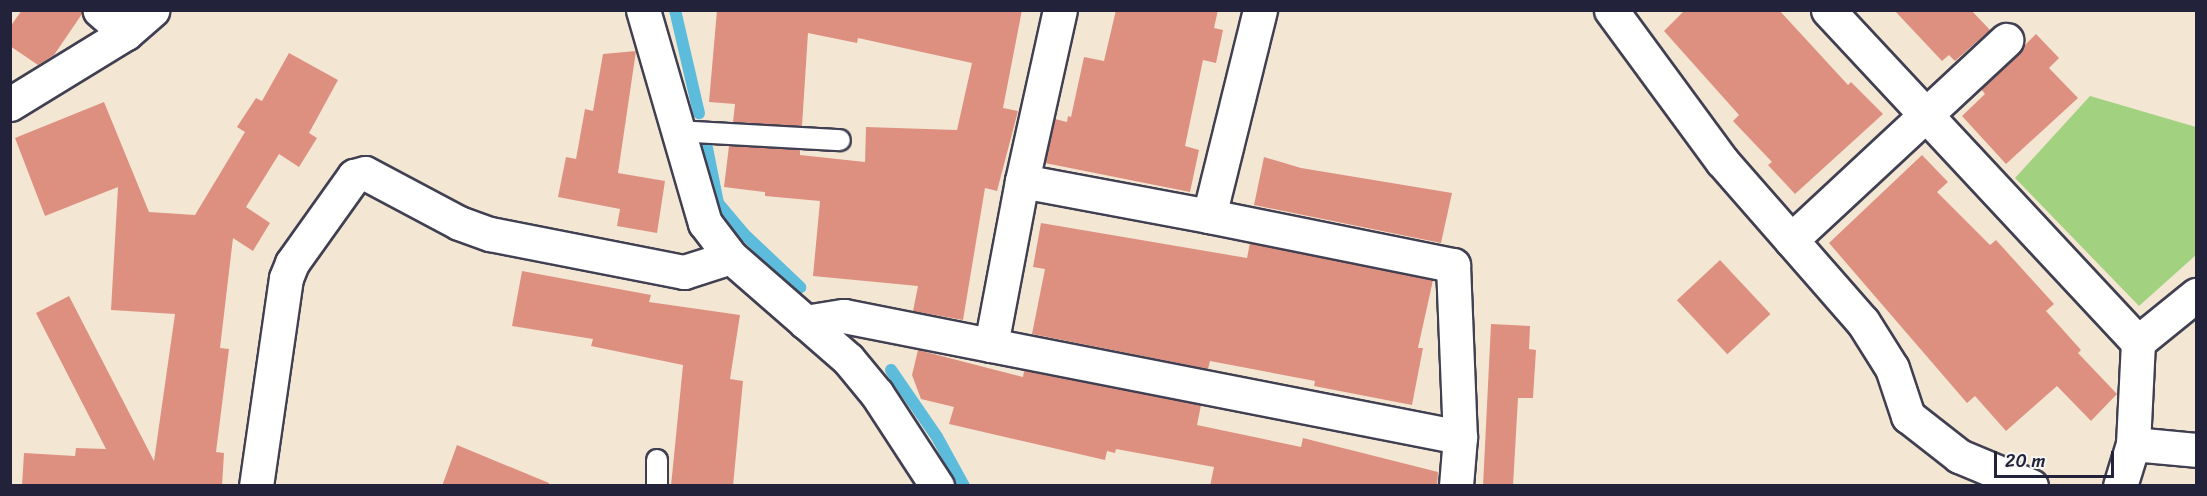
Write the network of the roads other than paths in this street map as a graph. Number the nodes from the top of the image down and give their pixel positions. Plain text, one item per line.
1 (100, 10) edge
2 (152, 10) edge
3 (643, 10) edge
4 (1060, 10) edge
5 (1260, 10) edge
6 (1611, 10) edge
7 (1828, 10) edge
8 (126, 33) junction
9 (2006, 40) dead end
10 (13, 99) edge
11 (1924, 113) junction
12 (677, 131) junction
13 (840, 140) dead end
14 (1022, 181) junction
15 (1209, 216) junction
16 (1791, 240) junction
17 (731, 257) junction
18 (2196, 295) edge
19 (805, 322) junction
20 (2138, 342) junction
21 (991, 345) junction
22 (1460, 437) junction
23 (2133, 444) junction
24 (2196, 450) edge
25 (657, 460) dead end
26 (256, 486) edge
27 (657, 486) edge
28 (937, 486) edge
29 (1456, 486) edge
30 (2031, 486) edge
31 (2120, 486) edge

1 - 8 street
2 - 8 street
3 - 12 street
4 - 14 street
5 - 15 street
6 - 16 street
7 - 11 street
8 - 10 street
9 - 11 street
11 - 16 street
11 - 20 street
12 - 13 lane
12 - 17 street
14 - 15 street
14 - 21 street
15 - 22 street
16 - 30 street
17 - 19 street
17 - 26 street
18 - 20 street
19 - 21 street
19 - 28 street
20 - 23 street
21 - 22 street
22 - 29 street
23 - 24 street
23 - 31 street
25 - 27 lane

